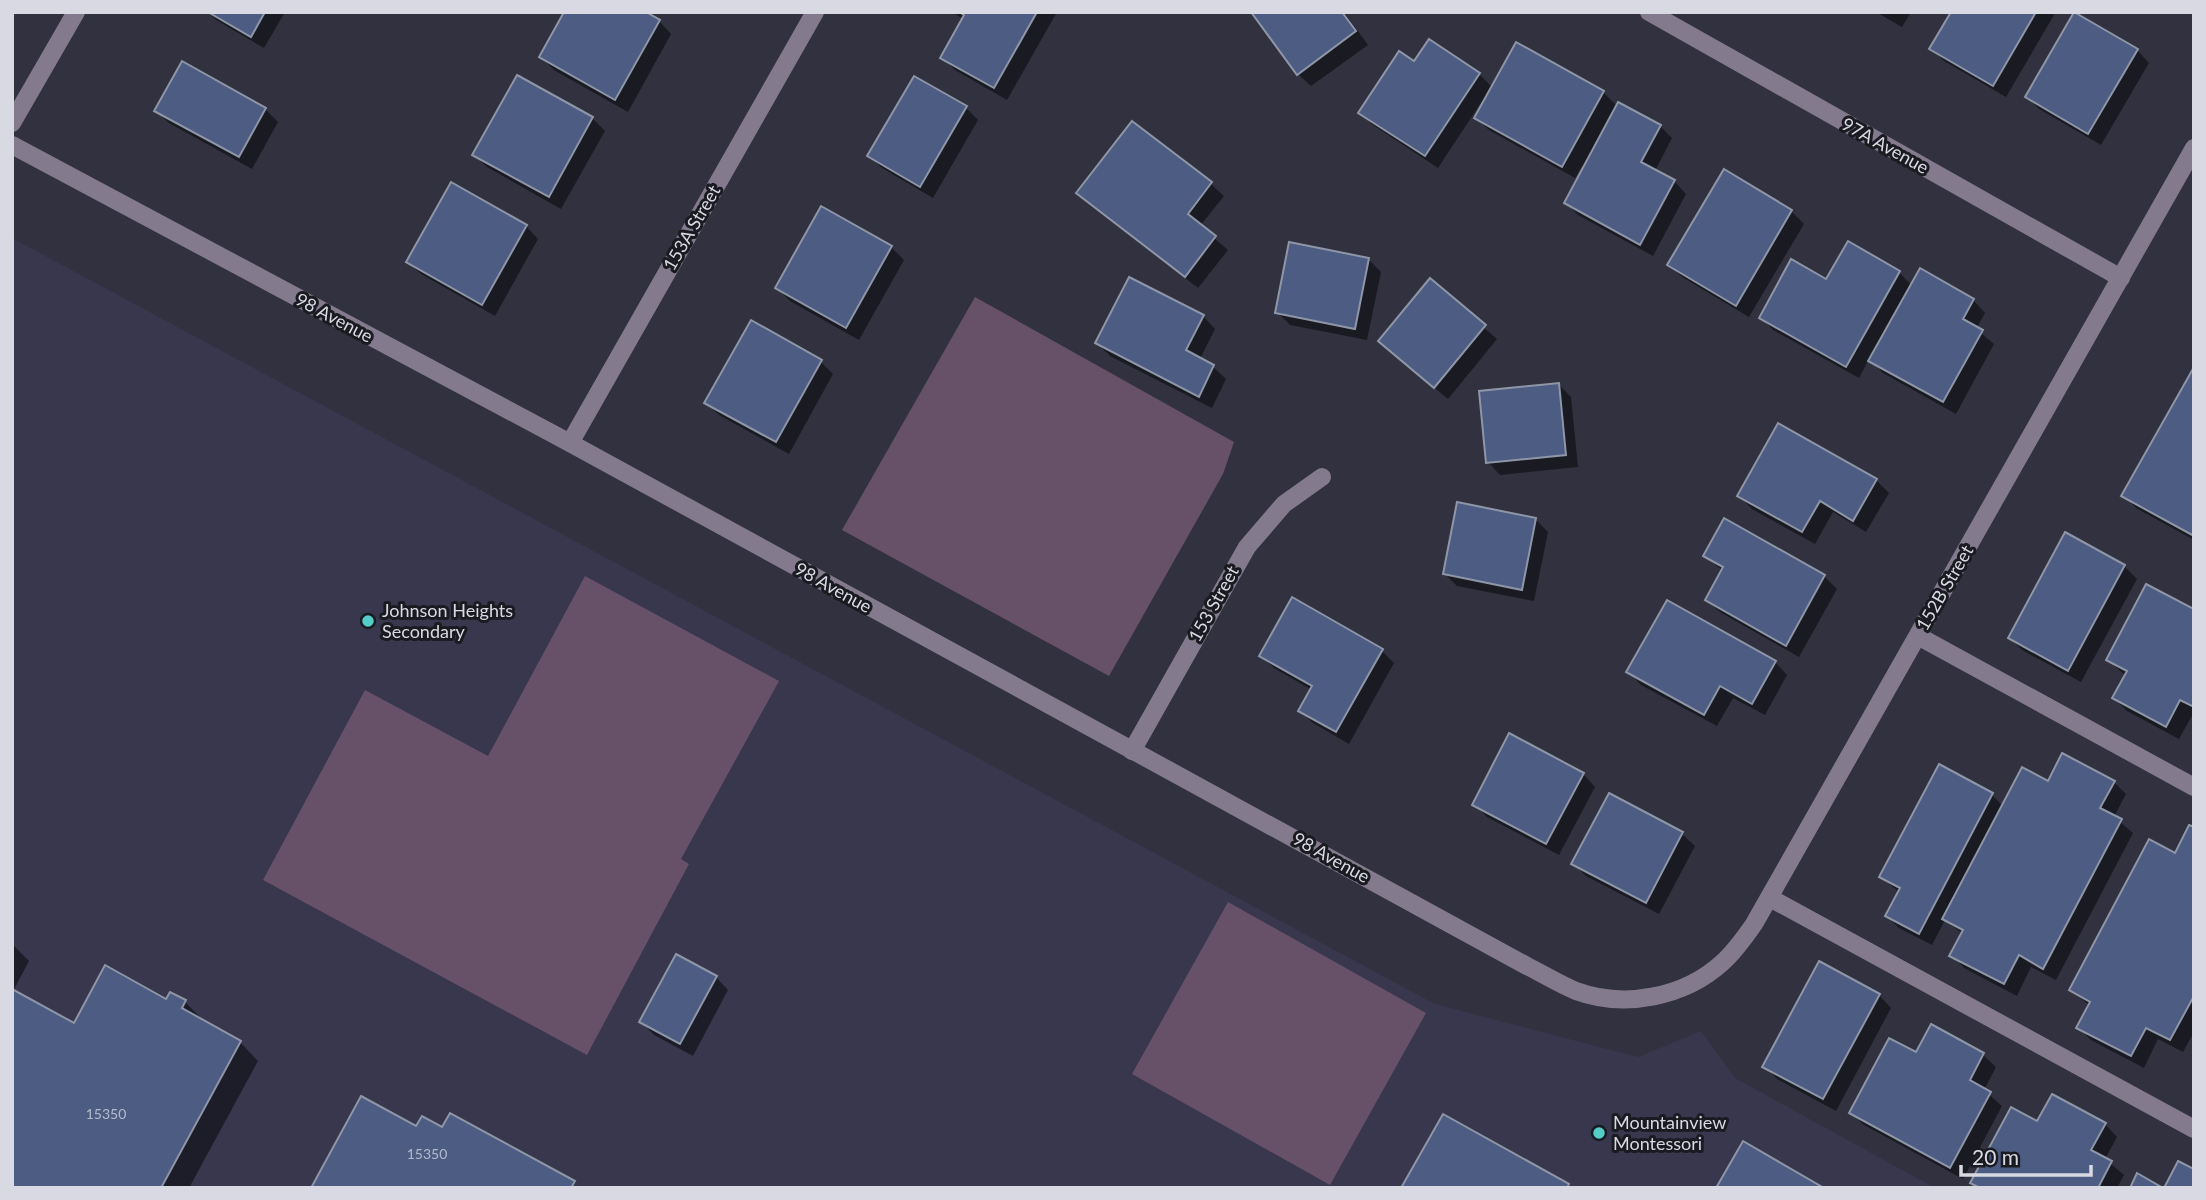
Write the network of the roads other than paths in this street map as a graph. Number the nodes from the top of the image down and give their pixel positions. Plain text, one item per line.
1 (76, 12) edge
2 (815, 12) edge
3 (1649, 12) edge
4 (12, 124) edge
5 (12, 145) edge
6 (2194, 148) edge
7 (2121, 278) junction
8 (570, 443) junction
9 (1322, 477) dead end
10 (1918, 636) junction
11 (1132, 751) junction
12 (2194, 787) edge
13 (1770, 898) junction
14 (1662, 994) joint
15 (2194, 1129) edge

1 - 4 street
2 - 8 street, 153A Street
3 - 7 street, 97A Avenue
5 - 8 street, 98 Avenue
6 - 7 street, 152B Street
7 - 10 street, 152B Street
8 - 11 street, 98 Avenue
9 - 11 street, 153 Street
10 - 12 street
10 - 13 street, 152B Street
11 - 14 street, 98 Avenue
13 - 14 street, 152B Street
13 - 15 street

